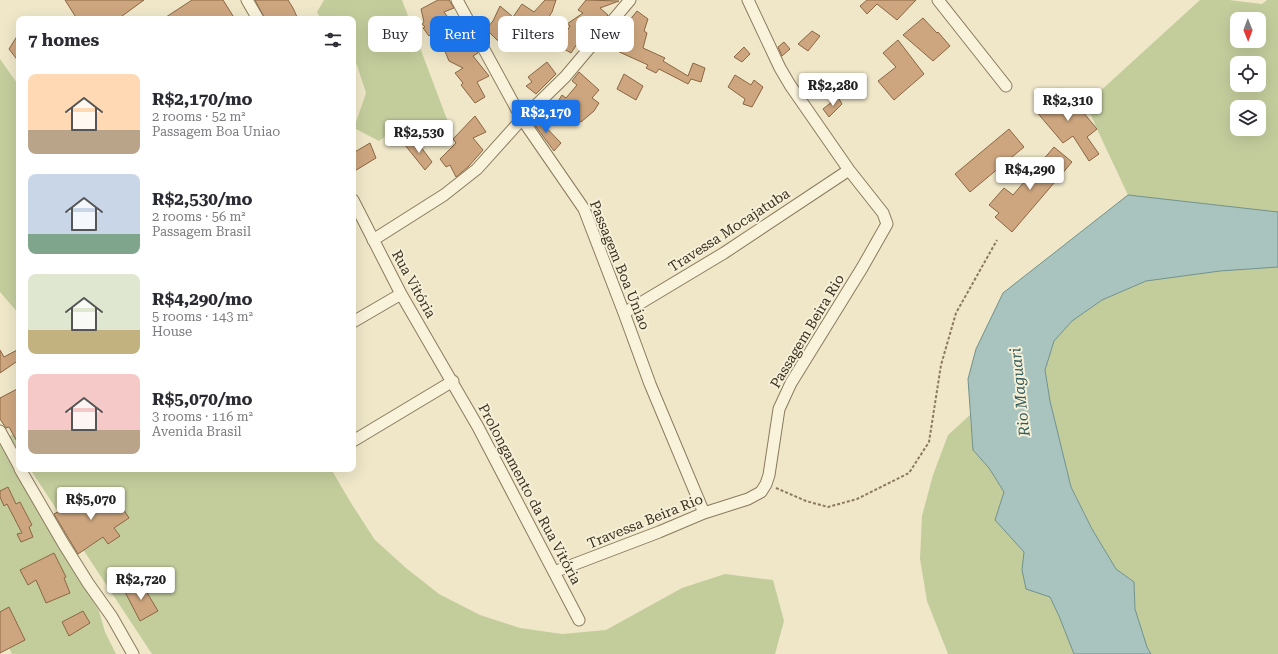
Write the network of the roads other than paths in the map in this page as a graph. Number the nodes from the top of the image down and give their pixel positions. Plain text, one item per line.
1 (247, 0) edge
2 (457, 0) edge
3 (630, 0) edge
4 (748, 0) edge
5 (938, 0) edge
6 (256, 16) edge
7 (1006, 86) dead end
8 (522, 118) junction
9 (849, 170) junction
10 (356, 206) edge
11 (373, 240) junction
12 (401, 294) junction
13 (624, 313) junction
14 (356, 320) edge
15 (453, 381) junction
16 (0, 431) edge
17 (356, 439) edge
18 (16, 460) edge
19 (22, 472) edge
20 (748, 499) joint
21 (704, 513) junction
22 (554, 572) junction
23 (579, 620) dead end
24 (133, 654) edge

1 - 6 street
2 - 8 street, Passagem Boa Uniao
3 - 8 street
4 - 9 street
5 - 7 street
8 - 11 street
8 - 13 street, Passagem Boa Uniao
9 - 13 street, Travessa Mocajatuba
9 - 20 street, Passagem Beira Rio
10 - 11 street, Rua Vitória
11 - 12 street, Rua Vitória
12 - 14 street
12 - 15 street, Rua Vitória
13 - 21 street, Passagem Boa Uniao
15 - 17 street
15 - 22 street, Prolongamento da Rua Vitória
16 - 18 street
19 - 24 street
20 - 21 street, Travessa Beira Rio
21 - 22 street, Travessa Beira Rio
22 - 23 street, Prolongamento da Rua Vitória

